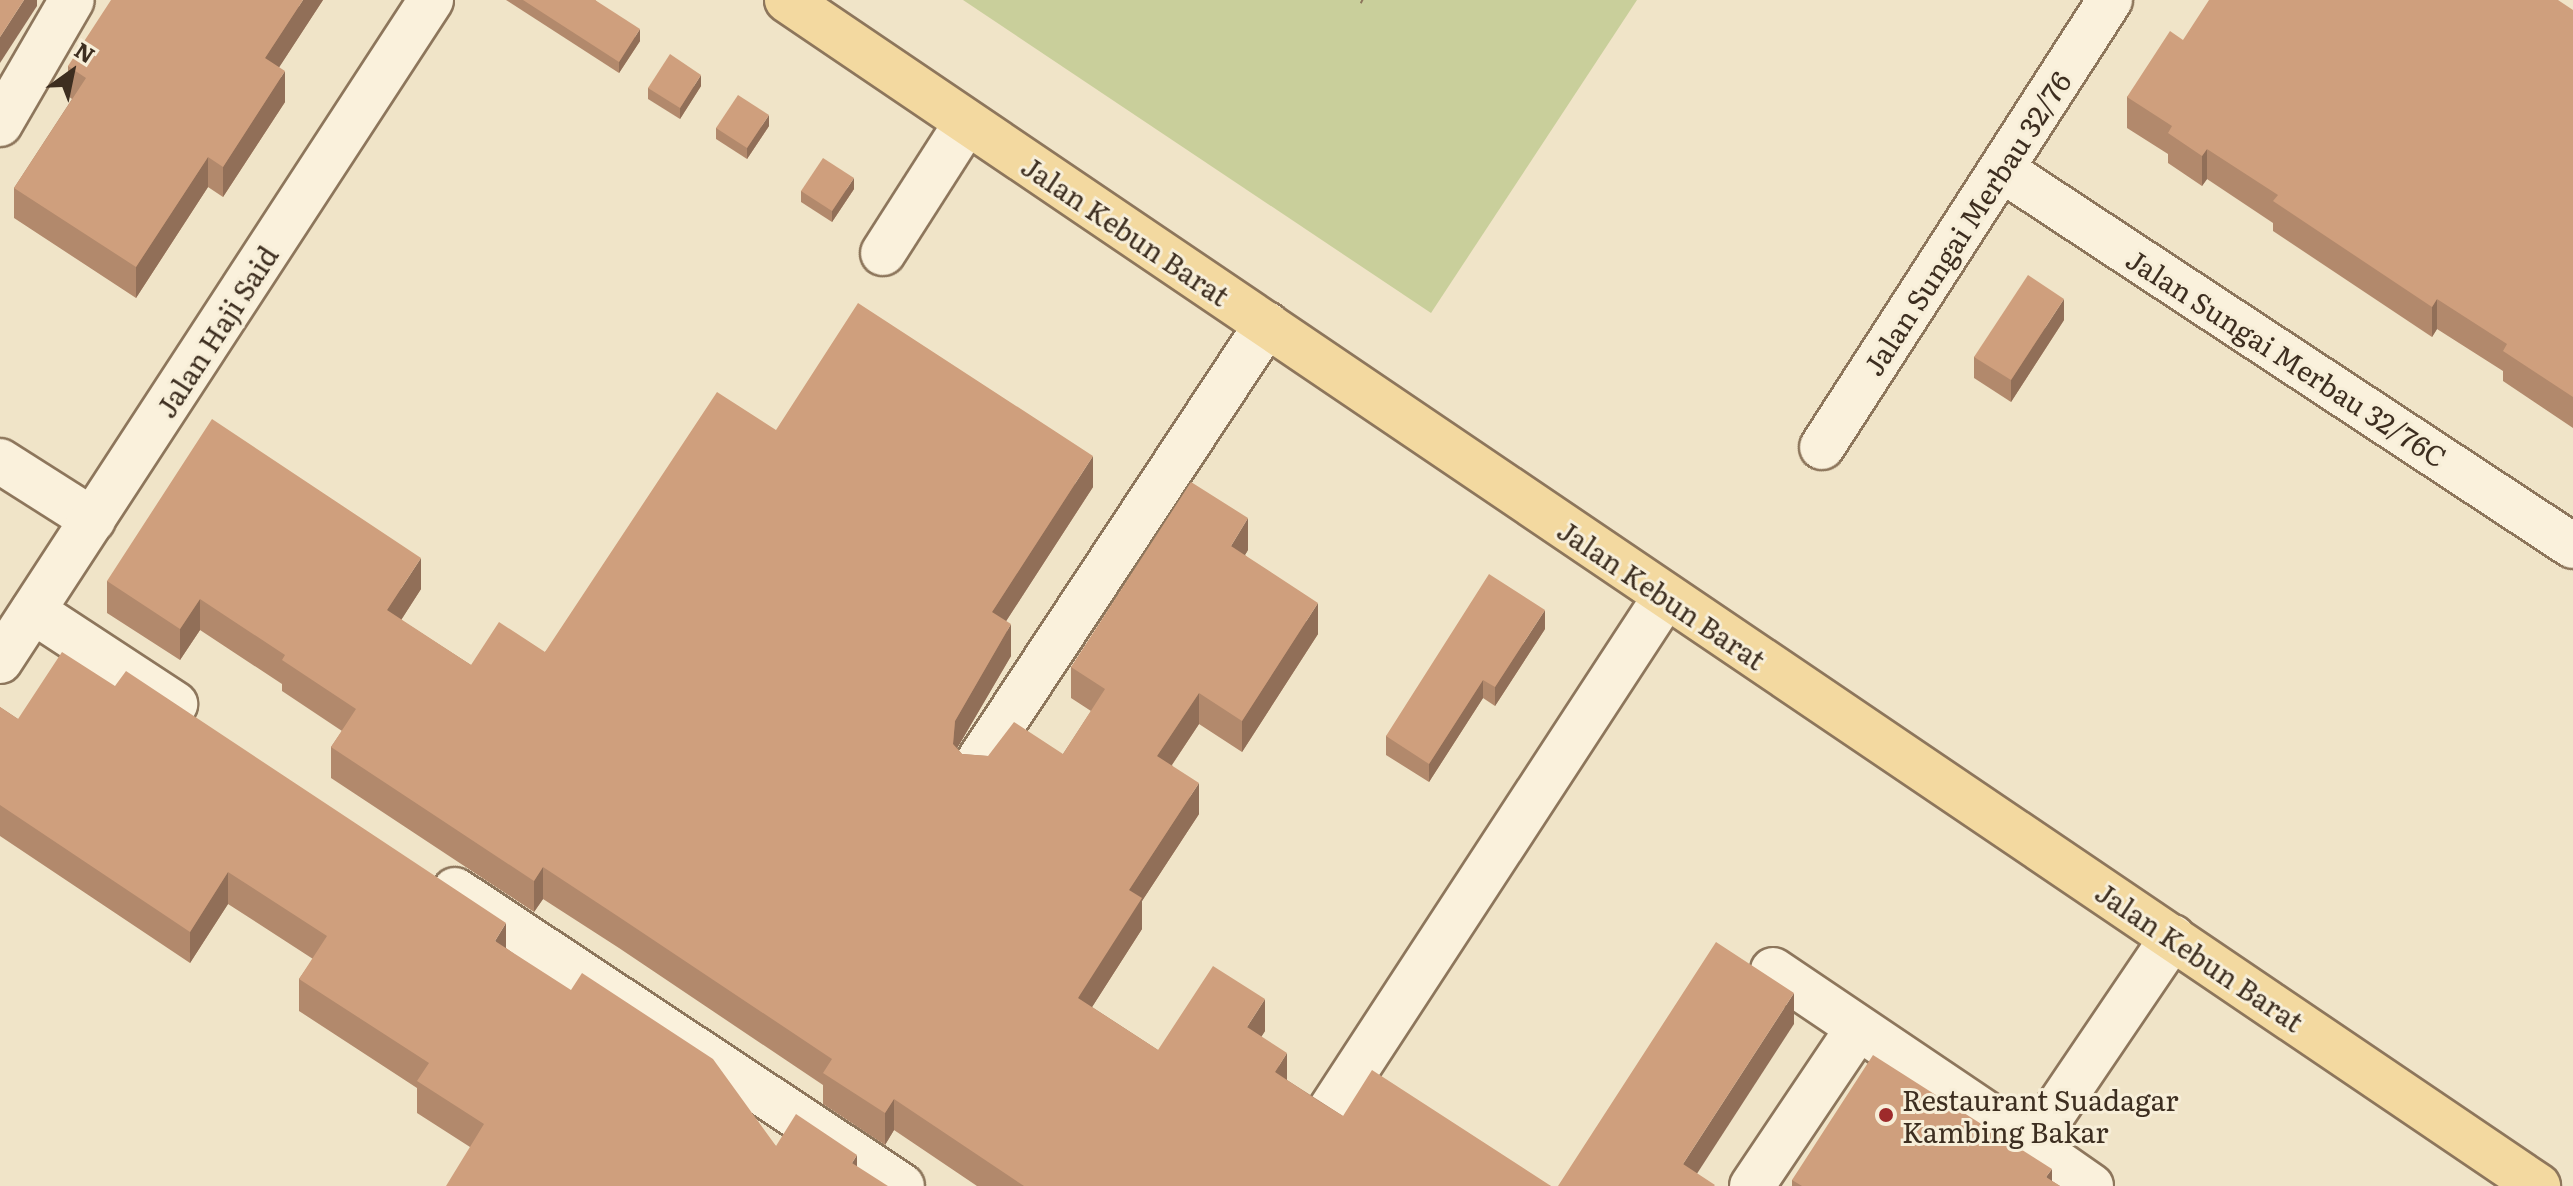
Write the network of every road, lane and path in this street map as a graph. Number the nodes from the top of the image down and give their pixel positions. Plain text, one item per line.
1 (72, 0) edge
2 (431, 0) edge
3 (787, 0) edge
4 (2110, 0) edge
5 (966, 123) junction
6 (0, 124) edge
7 (2001, 169) junction
8 (883, 253) dead end
9 (1267, 324) junction
10 (1822, 447) dead end
11 (0, 461) edge
12 (93, 520) junction
13 (2573, 546) edge
14 (1665, 597) junction
15 (33, 611) junction
16 (0, 661) edge
17 (204, 724) edge
18 (976, 765) edge
19 (415, 863) edge
20 (2173, 937) junction
21 (1773, 970) dead end
22 (1858, 1028) junction
23 (1330, 1110) edge
24 (2032, 1145) junction
25 (902, 1186) edge
26 (1752, 1186) edge
27 (2091, 1186) edge
28 (2538, 1186) edge

1 - 6 street
2 - 12 street, Jalan Haji Said
3 - 5 main road, Jalan Kebun Barat
4 - 7 street, Jalan Sungai Merbau 32/76
5 - 8 street
5 - 9 main road, Jalan Kebun Barat
7 - 10 street, Jalan Sungai Merbau 32/76
7 - 13 street, Jalan Sungai Merbau 32/76C
9 - 14 main road, Jalan Kebun Barat
9 - 18 street
11 - 12 street
12 - 15 street, Jalan Haji Said
14 - 20 main road, Jalan Kebun Barat
14 - 23 street
15 - 16 street, Jalan Haji Said
15 - 17 street
19 - 25 street
20 - 24 street
20 - 28 main road, Jalan Kebun Barat
21 - 22 street
22 - 24 street
22 - 26 street
24 - 27 street

